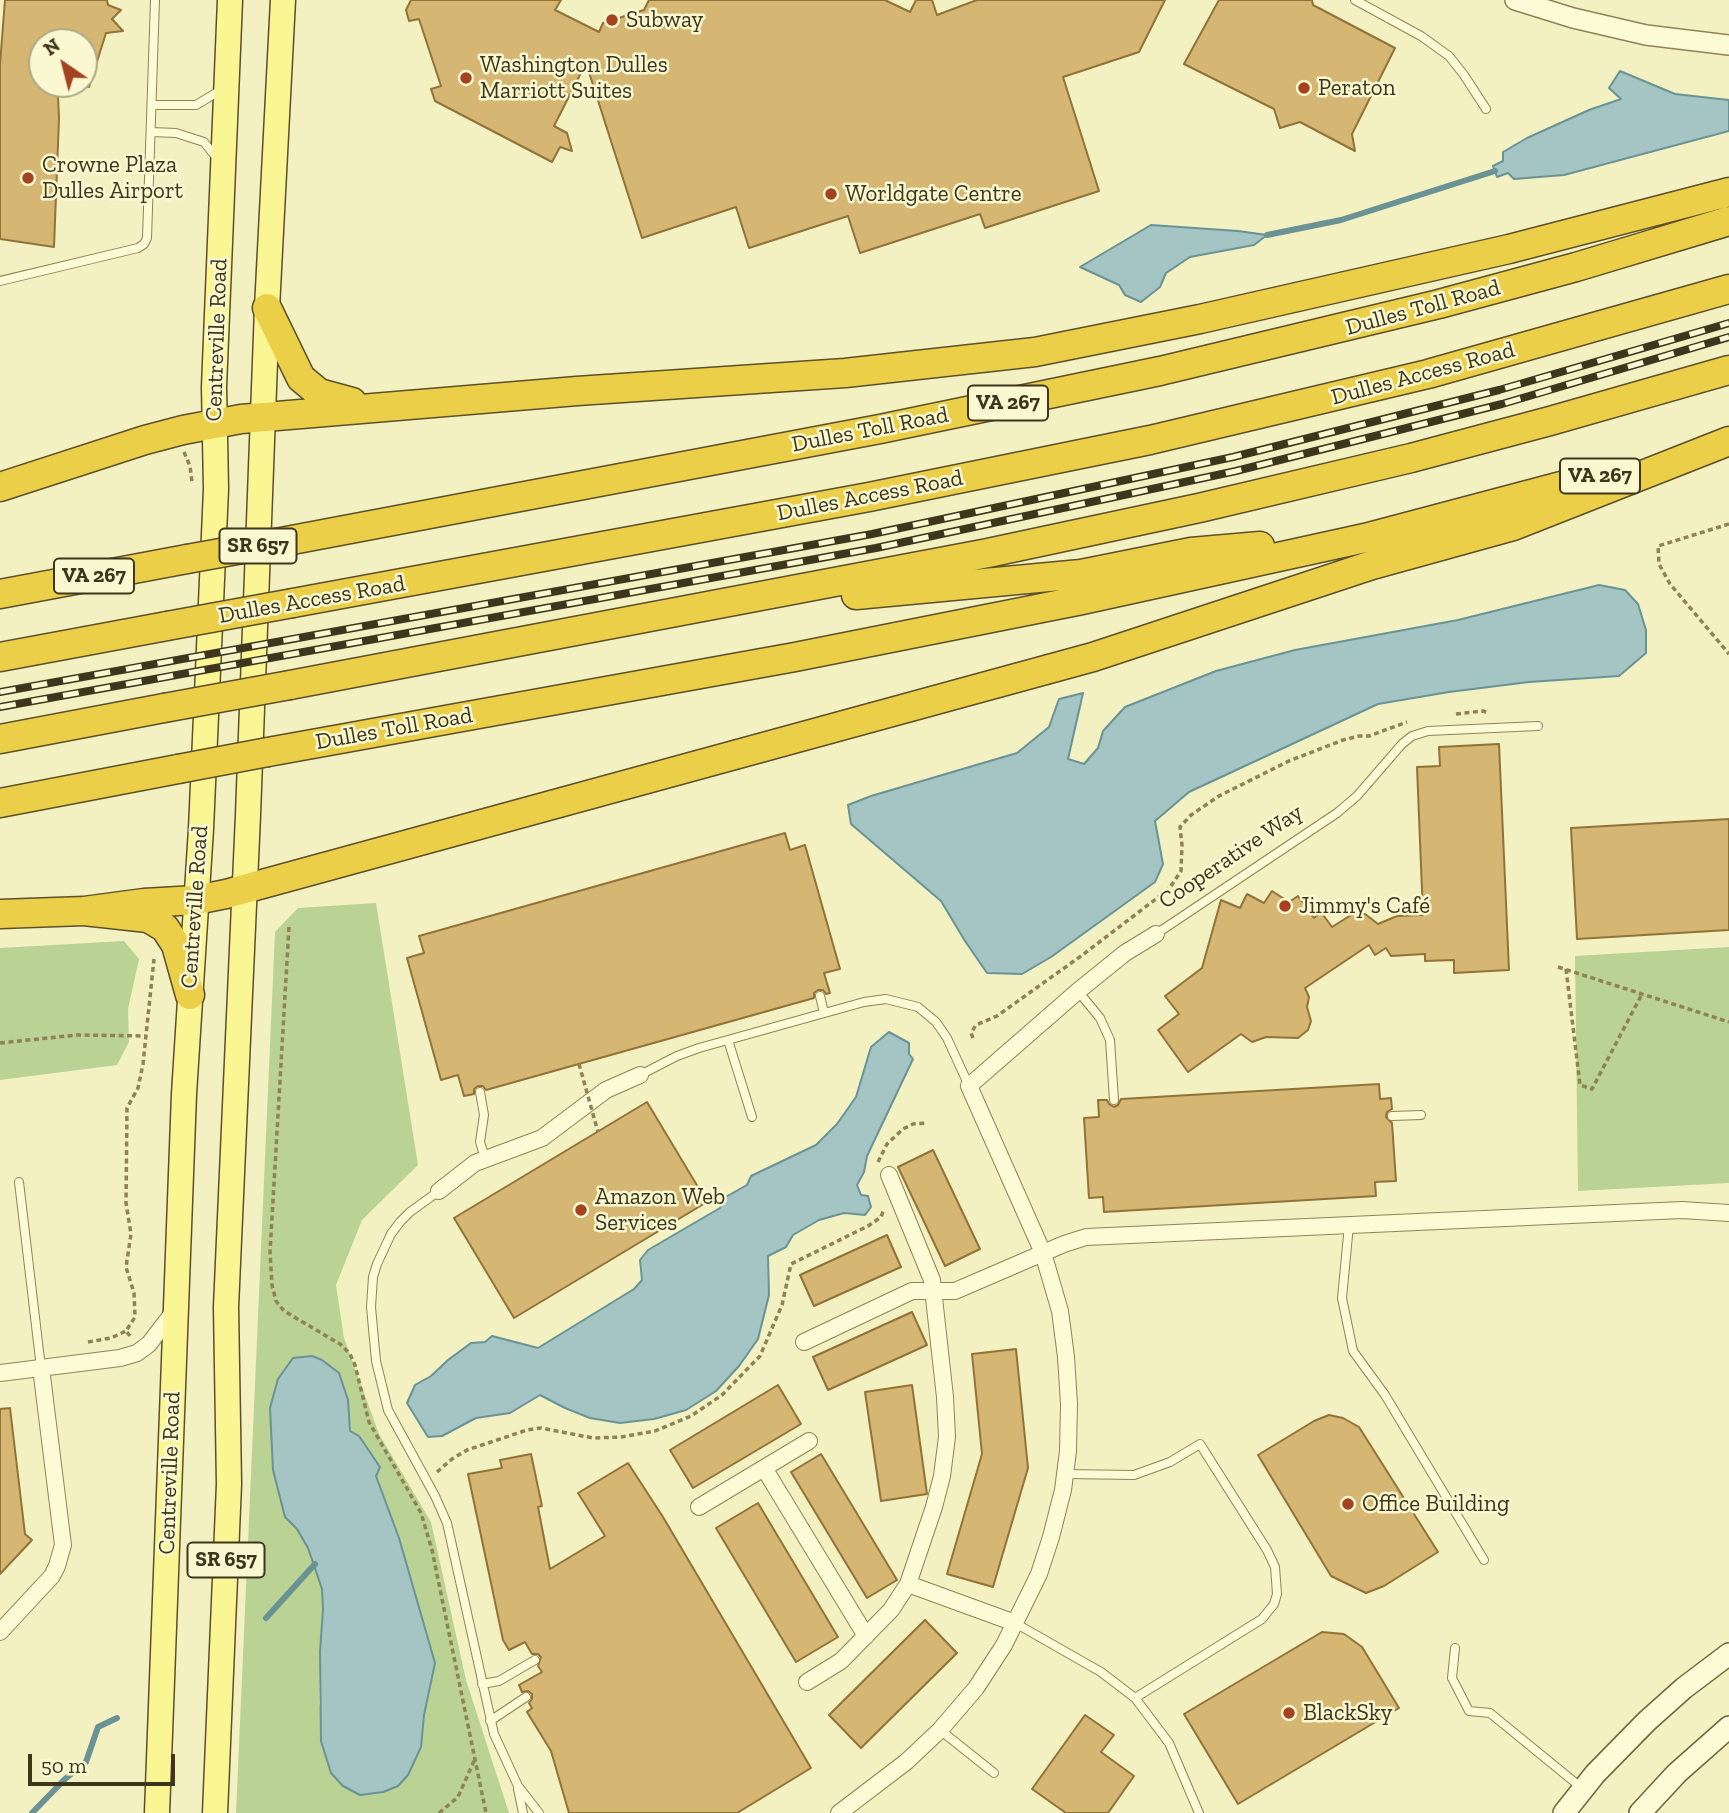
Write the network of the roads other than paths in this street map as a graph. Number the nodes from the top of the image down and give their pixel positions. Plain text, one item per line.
1 (155, 0) edge
2 (230, 0) edge
3 (283, 0) edge
4 (1355, 0) edge
5 (1515, 0) edge
6 (1729, 45) edge
7 (227, 87) junction
8 (152, 105) junction
9 (1486, 109) dead end
10 (151, 132) junction
11 (224, 167) junction
12 (1729, 192) edge
13 (1729, 221) edge
14 (0, 281) edge
15 (1729, 289) edge
16 (267, 308) junction
17 (1729, 370) edge
18 (376, 408) junction
19 (263, 416) junction
20 (215, 423) junction
21 (1729, 440) edge
22 (0, 487) edge
23 (1365, 538) junction
24 (0, 594) edge
25 (631, 621) junction
26 (0, 657) edge
27 (1538, 726) dead end
28 (0, 738) edge
29 (0, 803) edge
30 (243, 889) junction
31 (196, 900) junction
32 (84, 911) junction
33 (0, 914) edge
34 (1156, 934) joint
35 (1079, 991) junction
36 (190, 995) junction
37 (821, 996) dead end
38 (824, 1013) junction
39 (728, 1040) junction
40 (640, 1075) joint
41 (969, 1086) junction
42 (480, 1092) dead end
43 (1114, 1100) dead end
44 (1421, 1115) dead end
45 (1392, 1116) dead end
46 (752, 1117) dead end
47 (485, 1158) junction
48 (883, 1169) road end
49 (19, 1182) dead end
50 (439, 1191) joint
51 (1729, 1213) edge
52 (1349, 1225) junction
53 (1043, 1253) junction
54 (933, 1291) junction
55 (175, 1310) junction
56 (804, 1342) dead end
57 (41, 1368) junction
58 (0, 1373) edge
59 (808, 1441) dead end
60 (764, 1468) junction
61 (1066, 1474) junction
62 (699, 1507) dead end
63 (1484, 1560) dead end
64 (908, 1584) junction
65 (1015, 1623) junction
66 (0, 1632) edge
67 (866, 1636) junction
68 (1455, 1648) dead end
69 (1729, 1654) edge
70 (535, 1660) dead end
71 (807, 1682) dead end
72 (482, 1684) junction
73 (526, 1697) dead end
74 (1135, 1698) junction
75 (490, 1721) junction
76 (1729, 1727) edge
77 (940, 1730) junction
78 (994, 1773) dead end
79 (518, 1786) junction
80 (1583, 1789) junction
81 (157, 1813) edge
82 (215, 1813) edge
83 (523, 1813) edge
84 (539, 1813) edge
85 (839, 1813) edge
86 (1199, 1813) edge
87 (1563, 1813) edge
88 (1640, 1813) edge

1 - 8 lane
2 - 7 main road, Centreville Road / SR 657
3 - 16 main road, Centreville Road / SR 657
4 - 9 lane
5 - 6 street
7 - 8 lane
7 - 11 main road, Centreville Road / SR 657
8 - 10 lane
10 - 11 lane
10 - 14 lane
11 - 20 main road, Centreville Road / SR 657
12 - 18 highway
13 - 24 highway, Dulles Toll Road / VA 267, bridge
15 - 26 highway, Dulles Access Road, bridge
16 - 18 highway
16 - 19 main road, Centreville Road / SR 657
17 - 25 highway
18 - 19 highway
19 - 20 highway
19 - 30 main road, Centreville Road / SR 657
20 - 22 highway
20 - 31 main road, Centreville Road / SR 657
21 - 23 highway, Dulles Toll Road / VA 267
21 - 30 highway
23 - 25 highway
23 - 29 highway, Dulles Toll Road / VA 267, bridge
25 - 28 highway, bridge
27 - 34 lane, Cooperative Way
30 - 31 highway
30 - 82 main road, Centreville Road / SR 657
31 - 32 highway
31 - 36 main road, Centreville Road / SR 657
32 - 33 highway
32 - 36 highway
34 - 35 street, Cooperative Way
35 - 41 street, Cooperative Way
35 - 43 lane
36 - 55 main road, Centreville Road / SR 657
37 - 38 lane
38 - 39 lane
38 - 41 lane
39 - 40 lane
39 - 46 lane
40 - 47 street
41 - 53 street
42 - 47 lane
44 - 45 lane
47 - 50 street
48 - 54 street
49 - 57 lane
50 - 72 lane
51 - 52 street
52 - 53 street
52 - 63 lane
53 - 54 street
53 - 61 street
54 - 56 street
54 - 64 street
55 - 57 street
55 - 81 main road, Centreville Road / SR 657
57 - 58 street
57 - 66 street
59 - 60 street
60 - 62 street
60 - 67 street
61 - 65 street
61 - 74 lane
64 - 65 street
64 - 67 street
65 - 74 lane
65 - 77 street
67 - 71 street
68 - 80 lane
69 - 80 main road
70 - 72 lane
72 - 75 lane
73 - 75 lane
74 - 86 lane
75 - 79 lane
76 - 88 main road
77 - 78 lane
77 - 85 street
79 - 83 lane
79 - 84 lane
80 - 87 main road

